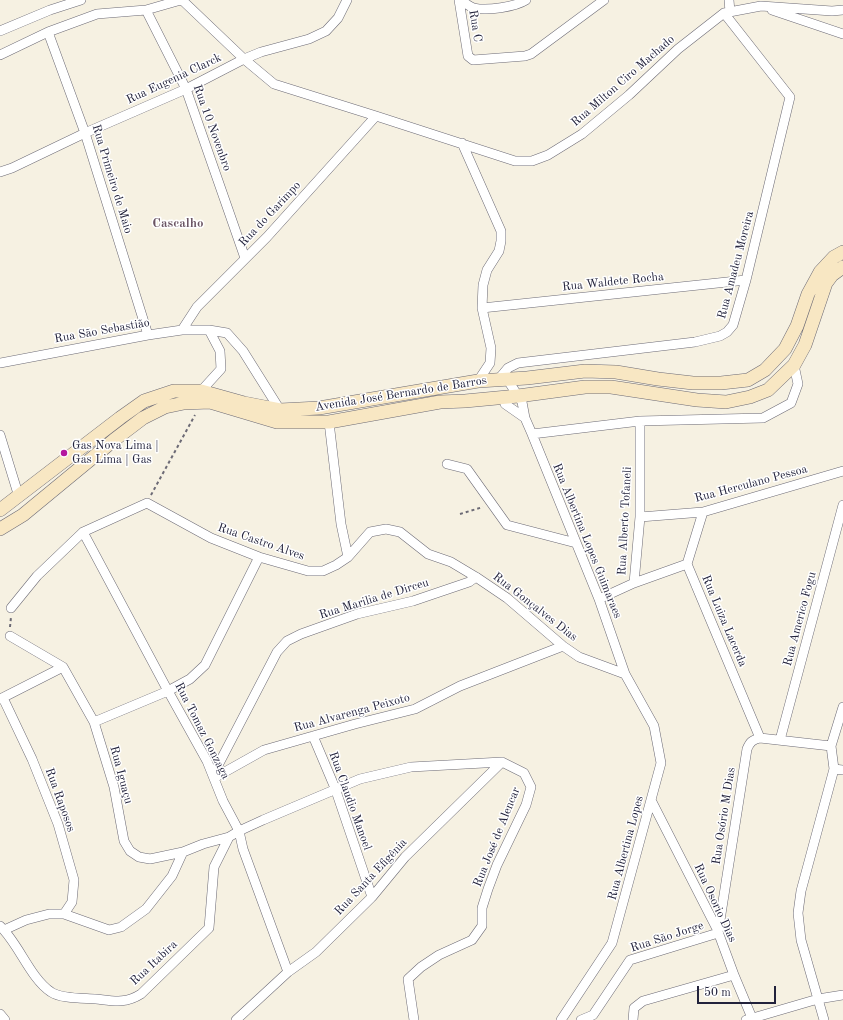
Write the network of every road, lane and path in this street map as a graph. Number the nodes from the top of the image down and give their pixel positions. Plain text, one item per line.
1 (81, 0) edge
2 (181, 0) edge
3 (347, 0) edge
4 (460, 0) edge
5 (526, 0) edge
6 (604, 0) edge
7 (730, 0) edge
8 (761, 6) junction
9 (146, 10) junction
10 (843, 10) edge
11 (727, 12) junction
12 (0, 31) edge
13 (48, 32) junction
14 (843, 34) edge
15 (0, 55) edge
16 (244, 59) junction
17 (186, 89) junction
18 (376, 116) junction
19 (85, 133) junction
20 (462, 143) junction
21 (0, 172) edge
22 (843, 252) edge
23 (245, 258) junction
24 (843, 267) edge
25 (746, 280) junction
26 (482, 308) junction
27 (182, 330) junction
28 (209, 330) junction
29 (148, 335) junction
30 (0, 363) edge
31 (794, 365) junction
32 (502, 380) junction
33 (478, 381) junction
34 (452, 385) junction
35 (518, 396) junction
36 (201, 397) junction
37 (465, 402) junction
38 (505, 404) junction
39 (280, 410) junction
40 (526, 418) junction
41 (640, 421) junction
42 (329, 422) junction
43 (0, 434) edge
44 (532, 434) junction
45 (447, 464) dead end
46 (843, 471) edge
47 (19, 497) junction
48 (147, 503) junction
49 (492, 505) junction
50 (843, 505) edge
51 (0, 510) edge
52 (703, 512) junction
53 (460, 514) dead end
54 (640, 517) junction
55 (0, 529) edge
56 (83, 532) junction
57 (576, 543) junction
58 (348, 556) junction
59 (259, 557) junction
60 (687, 564) junction
61 (476, 577) junction
62 (634, 583) junction
63 (599, 599) junction
64 (11, 608) joint
65 (10, 636) joint
66 (563, 646) junction
67 (63, 667) junction
68 (625, 674) junction
69 (168, 691) junction
70 (2, 698) edge
71 (843, 707) edge
72 (94, 722) junction
73 (313, 736) junction
74 (760, 738) junction
75 (780, 740) junction
76 (831, 746) junction
77 (502, 762) junction
78 (839, 770) edge
79 (214, 777) junction
80 (335, 788) junction
81 (651, 800) junction
82 (239, 831) junction
83 (229, 837) junction
84 (182, 852) junction
85 (372, 897) junction
86 (64, 914) junction
87 (2, 928) edge
88 (718, 933) junction
89 (288, 972) junction
90 (734, 975) junction
91 (843, 995) edge
92 (818, 999) junction
93 (0, 1014) edge
94 (749, 1019) edge
95 (5, 1020) edge
96 (236, 1020) edge
97 (414, 1020) edge
98 (561, 1020) edge
99 (581, 1020) edge
100 (633, 1020) edge
101 (824, 1020) edge

1 - 12 street
2 - 9 street
2 - 16 street, Rua Milton Ciro Machado
3 - 16 street, Rua Eugenia Clarck
4 - 5 street
4 - 6 street, Rua C
7 - 11 street
8 - 10 street, Rua Milton Ciro Machado
8 - 11 street, Rua Milton Ciro Machado
8 - 14 street
9 - 13 street
9 - 17 street, Rua 10 Novenbro
11 - 20 street, Rua Milton Ciro Machado
11 - 25 street, Rua Amadeu Moreira
13 - 15 street
13 - 19 street, Rua Primeiro de Maio
16 - 17 street, Rua Eugenia Clarck
16 - 18 street, Rua Milton Ciro Machado
17 - 19 street, Rua Eugenia Clarck
17 - 23 street, Rua 10 Novenbro
18 - 20 street, Rua Milton Ciro Machado
18 - 23 street, Rua do Garimpo
19 - 21 street, Rua Eugenia Clarck
19 - 29 street, Rua Primeiro de Maio
20 - 26 street
22 - 32 main road, Avenida José Bernardo de Barros
23 - 27 street, Rua do Garimpo
24 - 31 main road, Avenida José Bernardo de Barros
25 - 26 street, Rua Waldete Rocha
25 - 32 street, Rua Amadeu Moreira
26 - 33 street
27 - 28 street, Rua São Sebastião
27 - 29 street, Rua São Sebastião
28 - 36 street
28 - 39 street, Rua São Sebastião
29 - 30 street, Rua São Sebastião
31 - 35 main road, Avenida José Bernardo de Barros
31 - 41 street
32 - 33 main road, Avenida José Bernardo de Barros
32 - 35 street, Rua Albertina Lopes Guimaraes
33 - 34 main road, Avenida José Bernardo de Barros
34 - 37 street
34 - 39 main road, Avenida José Bernardo de Barros
35 - 37 main road, Avenida José Bernardo de Barros
35 - 38 street, Avenida José Bernardo de Barros
35 - 40 street, Rua Albertina Lopes Guimaraes
36 - 39 main road, Avenida José Bernardo de Barros
36 - 42 main road, Avenida José Bernardo de Barros
36 - 47 main road, Avenida José Bernardo de Barros
36 - 48 path
36 - 55 main road, Avenida José Bernardo de Barros
37 - 38 street, Avenida José Bernardo de Barros
37 - 42 main road, Avenida José Bernardo de Barros
38 - 40 street
40 - 44 street, Rua Albertina Lopes Guimaraes
41 - 44 street
41 - 54 street, Rua Alberto Tofaneli
42 - 58 street
43 - 47 street
44 - 57 street, Rua Albertina Lopes Guimaraes
45 - 49 street
46 - 52 street, Rua Herculano Pessoa
47 - 51 main road, Avenida José Bernardo de Barros
48 - 56 street
48 - 59 street, Rua Castro Alves
49 - 53 path
49 - 57 street
50 - 75 street, Rua Americo Fogu
52 - 54 street, Rua Herculano Pessoa
52 - 60 street
54 - 62 street, Rua Alberto Tofaneli
56 - 64 street
56 - 69 street, Rua Tomaz Gonzaga
57 - 63 street, Rua Albertina Lopes Guimaraes
58 - 59 street, Rua Castro Alves
58 - 61 street, Rua Gonçalves Dias
59 - 69 street
60 - 62 street
60 - 74 street, Rua Luiza Lacerda
61 - 66 street, Rua Gonçalves Dias
61 - 79 street, Rua Marilia de Dirceu
62 - 63 street, Rua Alberto Tofaneli
63 - 68 street, Rua Albertina Lopes Guimaraes
64 - 65 path
65 - 67 street
66 - 68 street, Rua Gonçalves Dias
66 - 73 street, Rua Alvarenga Peixoto
67 - 70 street
67 - 72 street, Rua Iguaçu
68 - 81 street, Rua Albertina Lopes
69 - 72 street
69 - 79 street, Rua Tomaz Gonzaga
70 - 86 street, Rua Raposos
71 - 76 street
72 - 84 street, Rua Iguaçu
73 - 79 street, Rua Alvarenga Peixoto
73 - 80 street, Rua Claudio Manoel
74 - 75 street
74 - 88 street, Rua Osório M Dias
75 - 76 street
76 - 78 street
77 - 80 street, Rua José de Alencar
77 - 85 street, Rua Santa Efigênia
77 - 97 street, Rua José de Alencar
78 - 92 street
79 - 82 street, Rua Tomaz Gonzaga
80 - 82 street, Rua José de Alencar
80 - 85 street, Rua Claudio Manoel
81 - 88 street, Rua Osorio Dias
81 - 98 street, Rua Albertina Lopes
82 - 83 street, Rua Iguaçu
82 - 89 street, Rua Tomaz Gonzaga
83 - 84 street, Rua Iguaçu
83 - 87 street, Rua Itabira
84 - 86 street
85 - 89 street, Rua Santa Efigênia
86 - 87 street
88 - 90 street, Rua Osorio Dias
88 - 99 street, Rua São Jorge
89 - 96 street, Rua Santa Efigênia
90 - 94 street, Rua Osorio Dias
90 - 100 street
91 - 92 street
92 - 94 street
92 - 101 street
93 - 95 street

